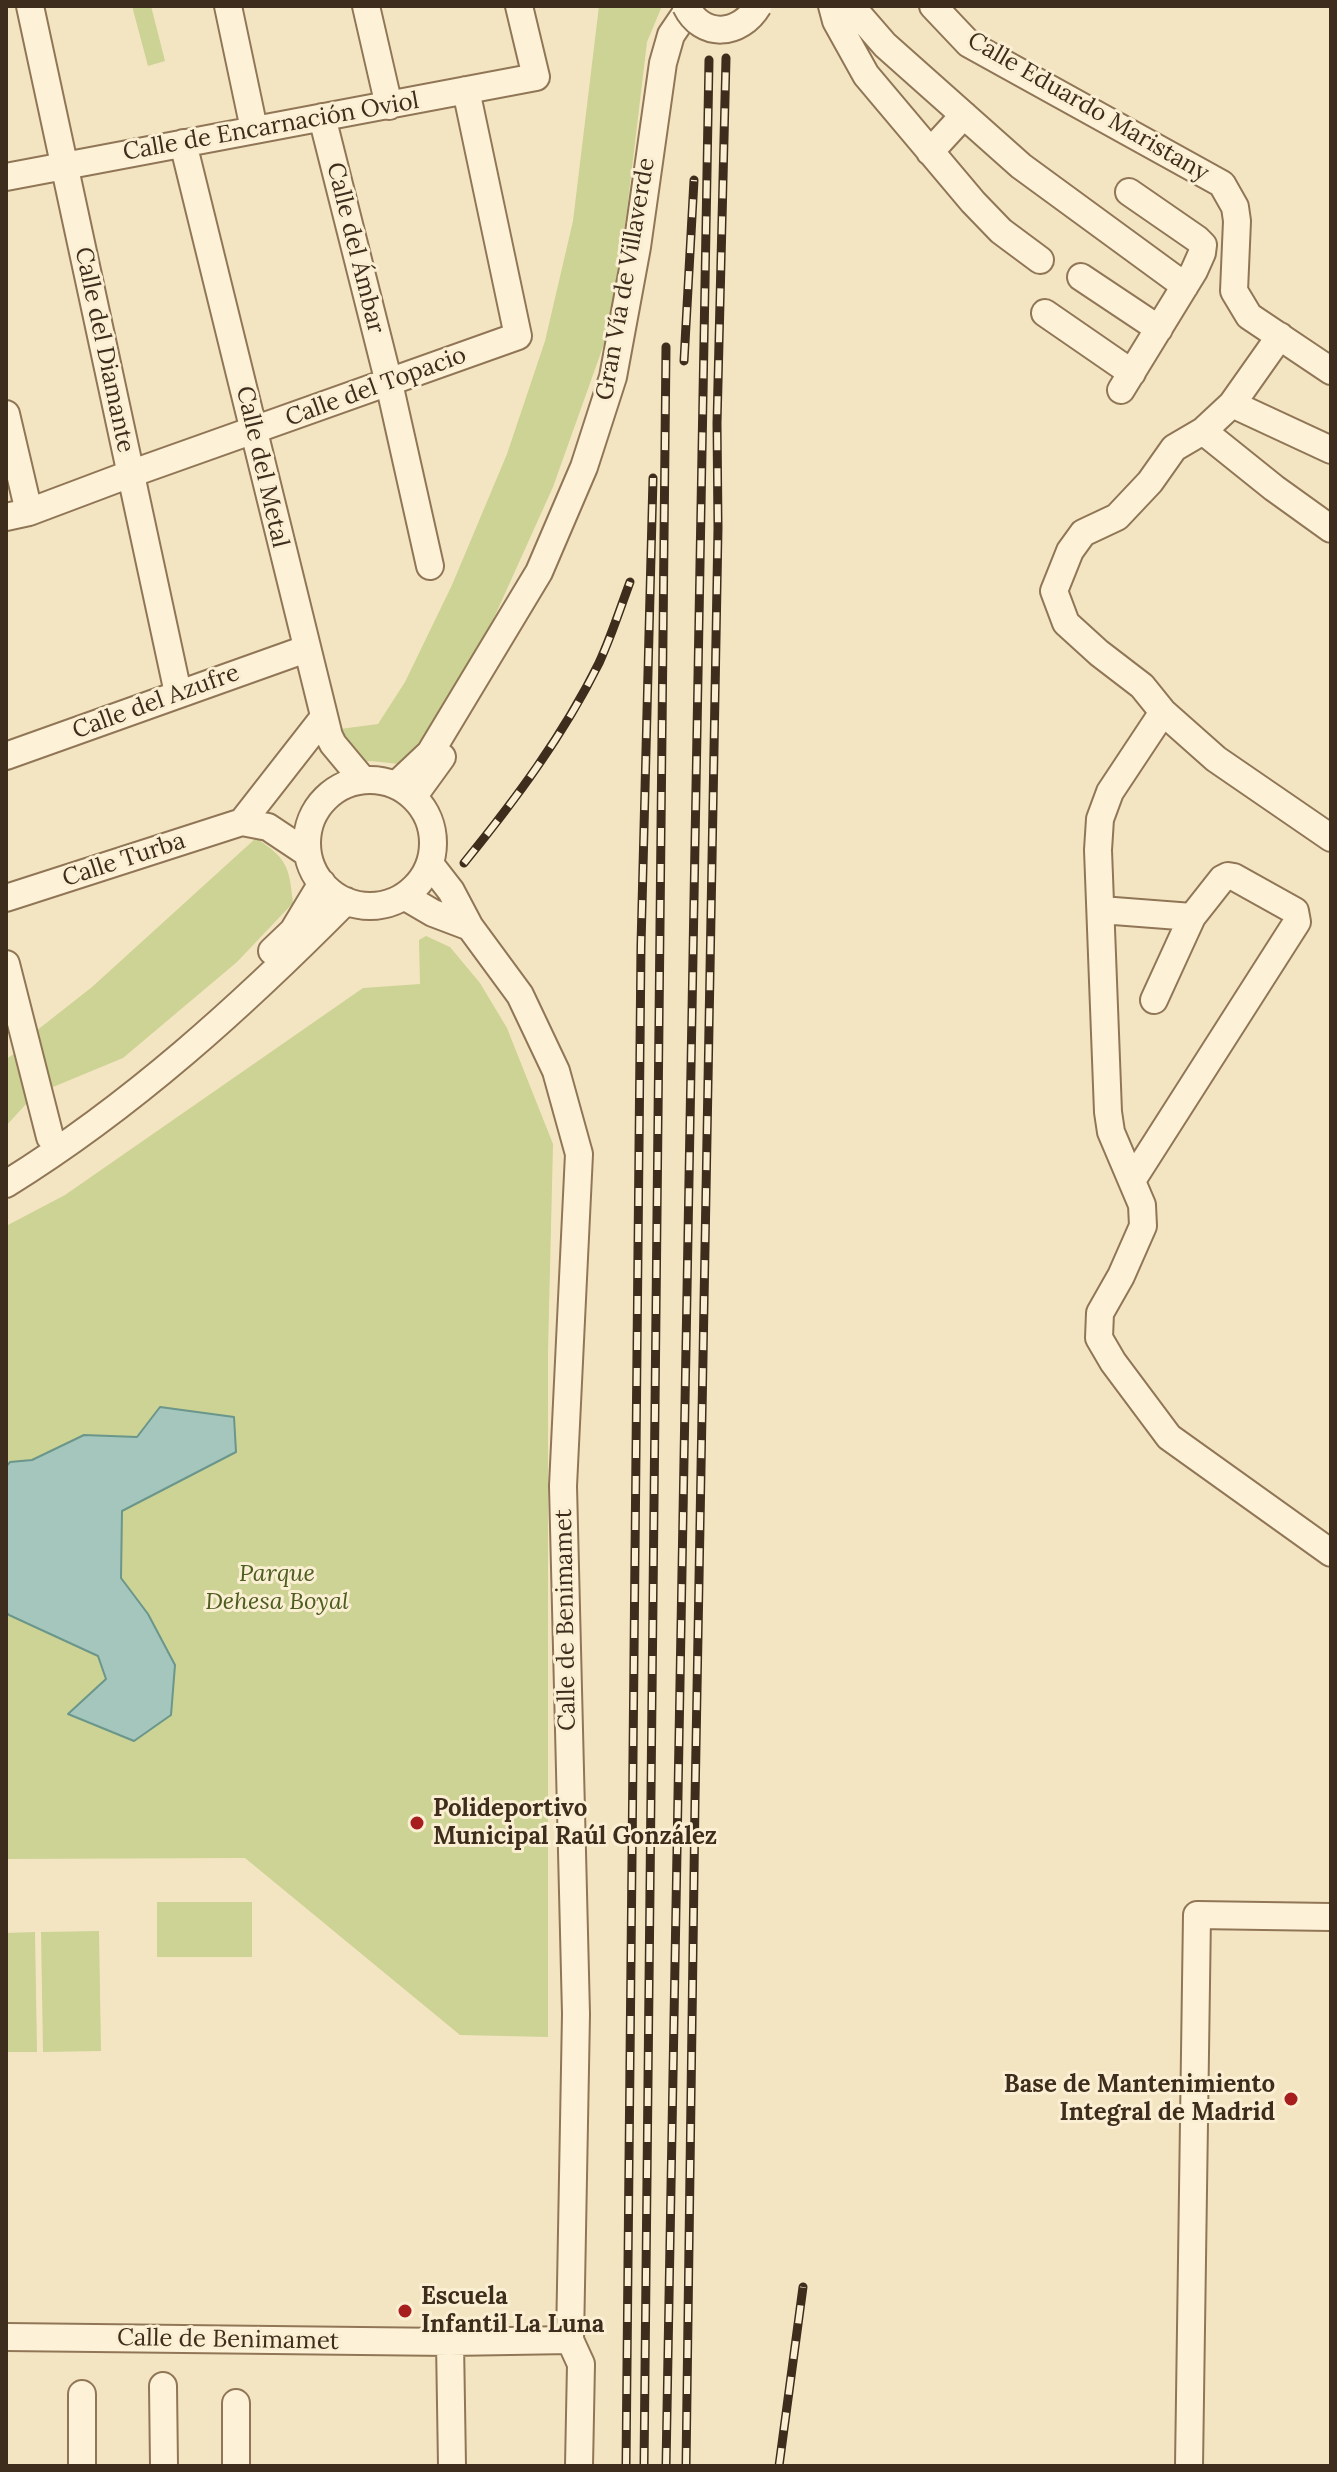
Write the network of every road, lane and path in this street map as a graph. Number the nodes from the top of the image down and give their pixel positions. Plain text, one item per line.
1 (30, 6) edge
2 (228, 6) edge
3 (366, 6) edge
4 (519, 6) edge
5 (758, 6) edge
6 (832, 6) edge
7 (851, 6) edge
8 (933, 6) edge
9 (692, 14) edge
10 (466, 90) junction
11 (389, 106) junction
12 (964, 115) junction
13 (322, 117) junction
14 (254, 129) junction
15 (183, 143) junction
16 (930, 152) junction
17 (65, 165) junction
18 (6, 177) edge
19 (1129, 192) dead end
20 (1040, 260) dead end
21 (1081, 277) dead end
22 (1189, 279) junction
23 (1234, 291) junction
24 (1045, 313) dead end
25 (1159, 329) junction
26 (1280, 336) junction
27 (1331, 371) edge
28 (389, 383) junction
29 (1232, 404) junction
30 (6, 414) edge
31 (254, 431) junction
32 (1203, 431) junction
33 (1331, 450) edge
34 (130, 474) junction
35 (18, 514) edge
36 (1331, 529) edge
37 (430, 566) dead end
38 (306, 649) junction
39 (178, 693) junction
40 (1163, 712) junction
41 (324, 717) junction
42 (6, 756) edge
43 (363, 780) junction
44 (405, 791) junction
45 (242, 822) junction
46 (1331, 838) edge
47 (307, 853) junction
48 (430, 864) junction
49 (322, 883) junction
50 (404, 896) junction
51 (6, 898) edge
52 (346, 901) junction
53 (1101, 910) junction
54 (1192, 917) junction
55 (470, 927) junction
56 (6, 964) edge
57 (1154, 1000) dead end
58 (50, 1137) junction
59 (6, 1167) edge
60 (1133, 1179) junction
61 (6, 1184) edge
62 (1331, 1553) edge
63 (1331, 1917) edge
64 (6, 2337) edge
65 (570, 2340) junction
66 (450, 2342) junction
67 (163, 2386) dead end
68 (82, 2394) dead end
69 (236, 2403) dead end
70 (82, 2466) edge
71 (164, 2466) edge
72 (236, 2466) edge
73 (452, 2466) edge
74 (579, 2466) edge
75 (1189, 2466) edge

1 - 17 street, Calle del Diamante
2 - 14 street
3 - 11 street
4 - 10 street, Calle de Encarnación Oviol
5 - 9 street, bridge
6 - 16 street
7 - 12 street
8 - 23 street, Calle Eduardo Maristany
9 - 44 street, Gran Vía de Villaverde
10 - 11 street, Calle de Encarnación Oviol
10 - 28 street, Calle del Topacio
11 - 13 street, Calle de Encarnación Oviol
12 - 16 street
12 - 22 street
13 - 14 street, Calle de Encarnación Oviol
13 - 28 street, Calle del Ámbar
14 - 15 street, Calle de Encarnación Oviol
15 - 17 street, Calle de Encarnación Oviol
15 - 31 street, Calle del Metal
16 - 20 street
17 - 18 street, Calle de Encarnación Oviol
17 - 34 street, Calle del Diamante
19 - 22 street
21 - 25 street
22 - 23 street
22 - 25 street
23 - 26 street
24 - 25 street
26 - 27 street
26 - 29 street
28 - 31 street, Calle del Topacio
28 - 37 street, Calle del Ámbar
29 - 32 street
29 - 33 street
30 - 35 street
31 - 34 street, Calle del Topacio
31 - 38 street, Calle del Metal
32 - 36 street
32 - 40 street
34 - 35 street, Calle del Topacio
34 - 39 street, Calle del Diamante
38 - 39 street, Calle del Azufre
38 - 41 street, Calle del Metal
39 - 42 street, Calle del Azufre
40 - 46 street
40 - 53 street
41 - 43 street, Calle del Metal
41 - 45 street
43 - 44 street
43 - 47 street
44 - 48 street
45 - 47 street
45 - 51 street, Calle Turba
47 - 49 street
48 - 50 street
48 - 55 street, Calle de Benimamet
49 - 52 street
49 - 58 street
50 - 52 street
50 - 55 street
52 - 61 street
53 - 54 street
53 - 60 street
54 - 57 street
54 - 60 street
55 - 65 street, Calle de Benimamet
56 - 58 street
58 - 59 street
60 - 62 street
63 - 75 street
64 - 66 street, Calle de Benimamet
65 - 66 street, Calle de Benimamet
65 - 74 street, Calle de Benimamet
66 - 73 street
67 - 71 street, Calle de Benimamet
68 - 70 street
69 - 72 street

